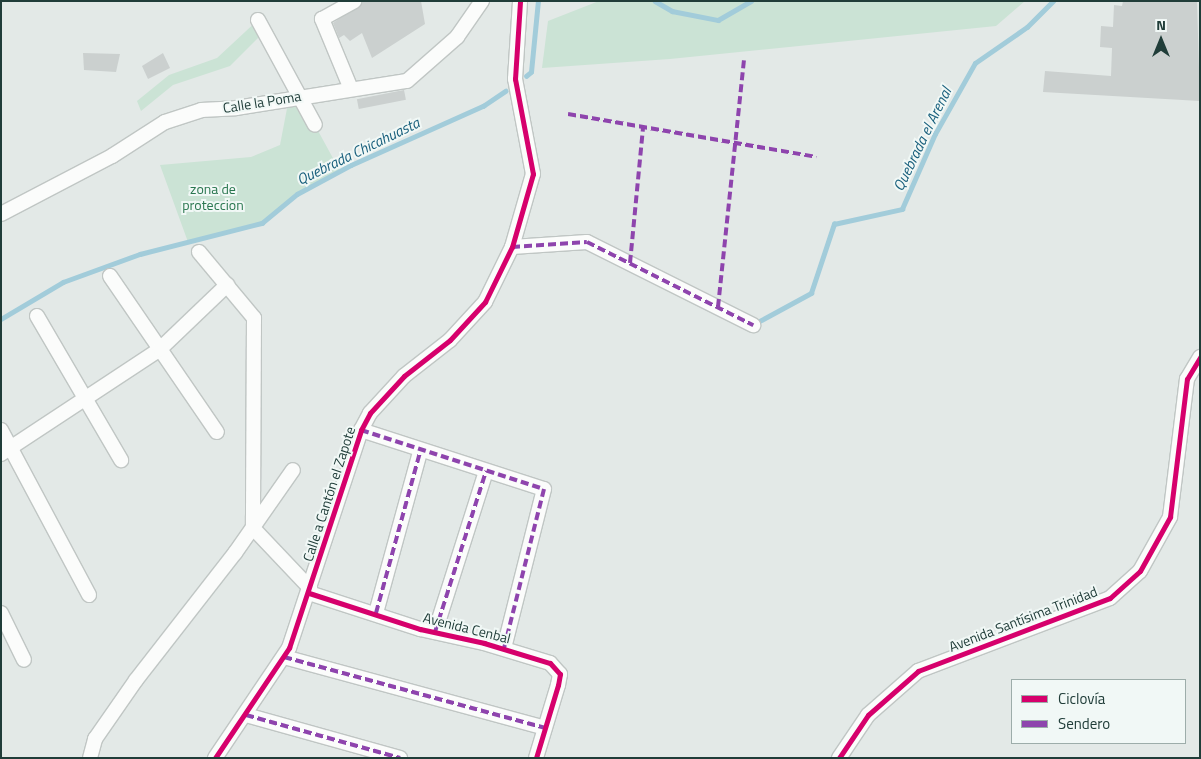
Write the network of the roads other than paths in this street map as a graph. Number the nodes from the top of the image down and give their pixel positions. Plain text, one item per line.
1 (354, 1) edge
2 (482, 1) edge
3 (520, 1) edge
4 (258, 20) dead end
5 (350, 90) junction
6 (298, 96) junction
7 (315, 126) dead end
8 (1, 214) edge
9 (512, 246) junction
10 (199, 252) dead end
11 (110, 276) dead end
12 (227, 285) junction
13 (37, 316) dead end
14 (752, 325) dead end
15 (160, 349) junction
16 (1200, 357) edge
17 (86, 399) junction
18 (1, 430) edge
19 (361, 430) junction
20 (217, 432) dead end
21 (6, 451) edge
22 (420, 452) junction
23 (121, 460) dead end
24 (293, 470) dead end
25 (486, 472) junction
26 (252, 528) junction
27 (310, 591) junction
28 (89, 595) dead end
29 (1, 613) edge
30 (376, 613) junction
31 (435, 632) junction
32 (504, 648) junction
33 (284, 657) junction
34 (24, 660) dead end
35 (246, 715) junction
36 (544, 728) junction
37 (90, 758) edge
38 (215, 758) edge
39 (400, 758) edge
40 (536, 758) edge
41 (839, 758) edge

1 - 5 street
2 - 5 street, Calle la Poma
3 - 9 street, Calle a Cantón el Zapote
4 - 6 street
5 - 6 street, Calle la Poma
6 - 7 street
6 - 8 street, Calle la Poma
9 - 14 street
9 - 19 street, Calle a Cantón el Zapote
10 - 12 street
11 - 15 street
12 - 15 street
12 - 26 street
13 - 17 street
15 - 17 street
15 - 20 street
16 - 41 street, Avenida Santísima Trinidad
17 - 21 street
17 - 23 street
18 - 21 street
19 - 22 street
19 - 27 street, Calle a Cantón el Zapote
21 - 28 street
22 - 25 street
22 - 30 street
24 - 26 street
25 - 31 street
25 - 32 street
26 - 27 street
26 - 37 street
27 - 30 street, Avenida Cenbal
27 - 33 street, Calle a Cantón el Zapote
29 - 34 street
30 - 31 street, Avenida Cenbal
31 - 32 street, Avenida Cenbal
32 - 36 street, Avenida Cenbal
33 - 35 street, Calle a Cantón el Zapote
33 - 36 street
35 - 38 street, Calle a Cantón el Zapote
35 - 39 street
36 - 40 street, Avenida Cenbal

